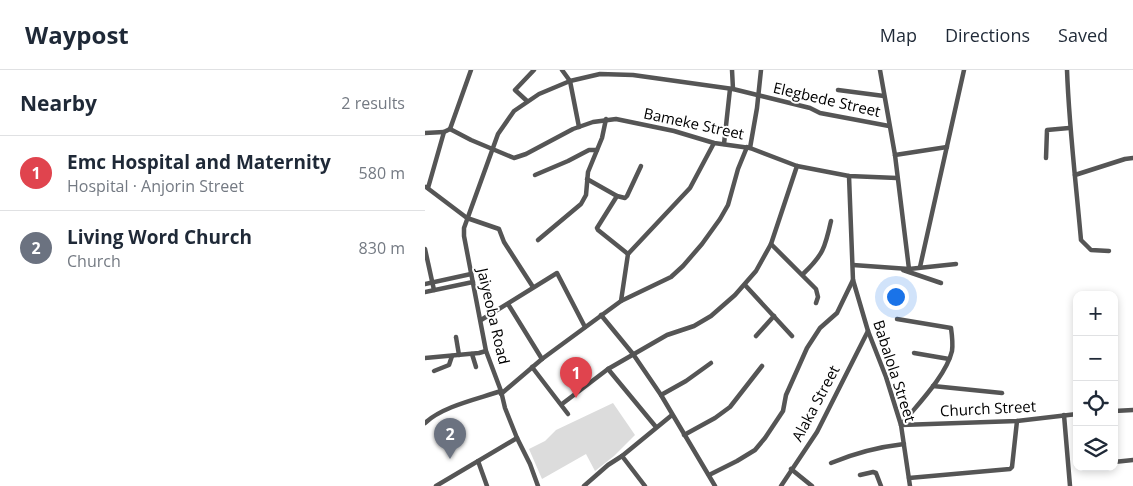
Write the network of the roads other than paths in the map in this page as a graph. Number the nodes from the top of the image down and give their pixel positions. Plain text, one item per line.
1 (471, 70) edge
2 (532, 70) edge
3 (562, 70) edge
4 (732, 70) edge
5 (761, 70) edge
6 (880, 70) edge
7 (964, 70) edge
8 (1067, 70) edge
9 (570, 81) junction
10 (731, 89) junction
11 (838, 90) dead end
12 (884, 96) junction
13 (759, 97) junction
14 (527, 101) junction
15 (607, 119) junction
16 (889, 126) junction
17 (579, 127) junction
18 (449, 128) junction
19 (1069, 128) junction
20 (444, 132) junction
21 (425, 133) edge
22 (714, 143) junction
23 (724, 144) junction
24 (947, 147) junction
25 (492, 148) junction
26 (748, 148) junction
27 (597, 150) junction
28 (895, 155) junction
29 (1046, 158) dead end
30 (1133, 158) edge
31 (641, 166) dead end
32 (797, 166) junction
33 (1075, 174) junction
34 (535, 175) dead end
35 (849, 176) junction
36 (897, 178) junction
37 (587, 179) junction
38 (426, 187) edge
39 (617, 196) junction
40 (467, 218) junction
41 (831, 221) dead end
42 (539, 240) dead end
43 (771, 244) junction
44 (1109, 251) dead end
45 (425, 253) edge
46 (628, 254) junction
47 (853, 264) junction
48 (956, 264) dead end
49 (920, 267) junction
50 (899, 269) junction
51 (909, 269) junction
52 (471, 274) junction
53 (803, 274) junction
54 (853, 280) junction
55 (473, 282) junction
56 (431, 283) junction
57 (941, 283) dead end
58 (425, 284) edge
59 (745, 285) junction
60 (533, 287) junction
61 (434, 290) junction
62 (425, 292) edge
63 (621, 301) junction
64 (816, 303) dead end
65 (508, 304) junction
66 (601, 315) junction
67 (774, 316) junction
68 (897, 319) dead end
69 (481, 320) junction
70 (585, 327) junction
71 (868, 331) junction
72 (756, 336) dead end
73 (792, 336) dead end
74 (456, 337) dead end
75 (486, 351) junction
76 (913, 353) dead end
77 (472, 354) junction
78 (633, 354) junction
79 (459, 355) junction
80 (452, 356) junction
81 (425, 358) edge
82 (542, 359) junction
83 (949, 359) junction
84 (711, 362) dead end
85 (762, 366) dead end
86 (476, 367) dead end
87 (532, 367) junction
88 (608, 369) junction
89 (434, 372) dead end
90 (933, 386) junction
91 (501, 392) junction
92 (1002, 393) dead end
93 (661, 395) junction
94 (562, 404) junction
95 (1133, 410) edge
96 (1118, 411) edge
97 (569, 414) dead end
98 (1064, 414) junction
99 (1073, 414) edge
100 (672, 415) junction
101 (1017, 421) junction
102 (425, 423) edge
103 (901, 425) junction
104 (656, 427) junction
105 (684, 434) junction
106 (517, 438) junction
107 (904, 444) junction
108 (623, 456) junction
109 (1133, 460) edge
110 (478, 461) junction
111 (1118, 462) edge
112 (831, 463) dead end
113 (1069, 466) junction
114 (1073, 466) edge
115 (791, 469) junction
116 (709, 474) junction
117 (860, 475) dead end
118 (909, 478) junction
119 (587, 485) edge
120 (436, 486) edge
121 (487, 486) edge
122 (538, 486) edge
123 (645, 486) edge
124 (715, 486) edge
125 (781, 486) edge
126 (812, 486) edge
127 (881, 486) edge
128 (910, 486) edge
129 (1070, 486) edge

1 - 18 street
2 - 14 street
3 - 9 street
4 - 10 street
5 - 13 street
6 - 12 street
7 - 24 street
8 - 19 street
9 - 10 street, Elegbede Street
9 - 14 street, Elegbede Street
9 - 17 street
10 - 13 street, Elegbede Street
10 - 23 street
11 - 12 street
12 - 16 street
13 - 16 street, Elegbede Street
13 - 26 street
14 - 25 street, Elegbede Street
15 - 17 street, Bameke Street
15 - 22 street, Bameke Street
15 - 27 street
16 - 28 street
17 - 25 street, Bameke Street
18 - 20 street
18 - 25 street, Bameke Street
19 - 29 street
19 - 33 street
20 - 21 street
20 - 38 street
22 - 23 street, Bameke Street
22 - 46 street
23 - 26 street, Bameke Street
24 - 28 street
24 - 49 street
25 - 40 street, Jaiyeoba Road
26 - 32 street, Bameke Street
26 - 63 street
27 - 34 street
27 - 37 street
28 - 36 street
30 - 33 street
31 - 39 street
32 - 35 street, Bameke Street
32 - 43 street
33 - 44 street
35 - 36 street, Bameke Street
35 - 47 street, Babalola Street
36 - 51 street
37 - 39 street
37 - 42 street
38 - 40 street
39 - 46 street
40 - 52 street, Jaiyeoba Road
40 - 60 street
41 - 53 street
43 - 53 street
43 - 59 street
45 - 56 street
46 - 63 street
47 - 50 street
47 - 54 street, Babalola Street
48 - 49 street
49 - 51 street
50 - 51 street
50 - 57 street
52 - 55 street, Jaiyeoba Road
52 - 56 street
53 - 64 street
54 - 71 street, Babalola Street
54 - 116 street
55 - 61 street
55 - 69 street, Jaiyeoba Road
56 - 58 street
56 - 61 street
59 - 67 street
59 - 78 street
60 - 65 street
60 - 70 street
61 - 62 street
63 - 66 street
65 - 69 street
65 - 82 street
66 - 70 street
66 - 78 street
67 - 72 street
67 - 73 street
68 - 83 street
69 - 75 street, Jaiyeoba Road
70 - 82 street
71 - 103 street, Babalola Street
71 - 115 street, Alaka Street
74 - 79 street
75 - 77 street
75 - 91 street, Jaiyeoba Road
76 - 83 street
77 - 79 street
77 - 86 street
78 - 88 street
78 - 93 street
79 - 80 street
80 - 81 street
80 - 89 street
82 - 87 street
83 - 90 street
84 - 93 street
85 - 105 street
87 - 91 street
87 - 94 street
88 - 94 street
88 - 104 street
90 - 92 street
90 - 103 street
91 - 102 street
91 - 106 street, Jaiyeoba Road
93 - 100 street
94 - 97 street
95 - 96 street
98 - 99 street, Church Street
98 - 101 street, Church Street
98 - 113 street
100 - 104 street
100 - 105 street
101 - 103 street, Church Street
101 - 118 street
103 - 107 street, Babalola Street
104 - 108 street
105 - 116 street
106 - 110 street
106 - 122 street, Jaiyeoba Road
107 - 112 street
107 - 118 street, Babalola Street
108 - 119 street
108 - 123 street
109 - 111 street
110 - 120 street
110 - 121 street
113 - 114 street
113 - 129 street
115 - 125 street, Alaka Street
115 - 126 street
116 - 124 street
117 - 127 street
118 - 128 street, Babalola Street

